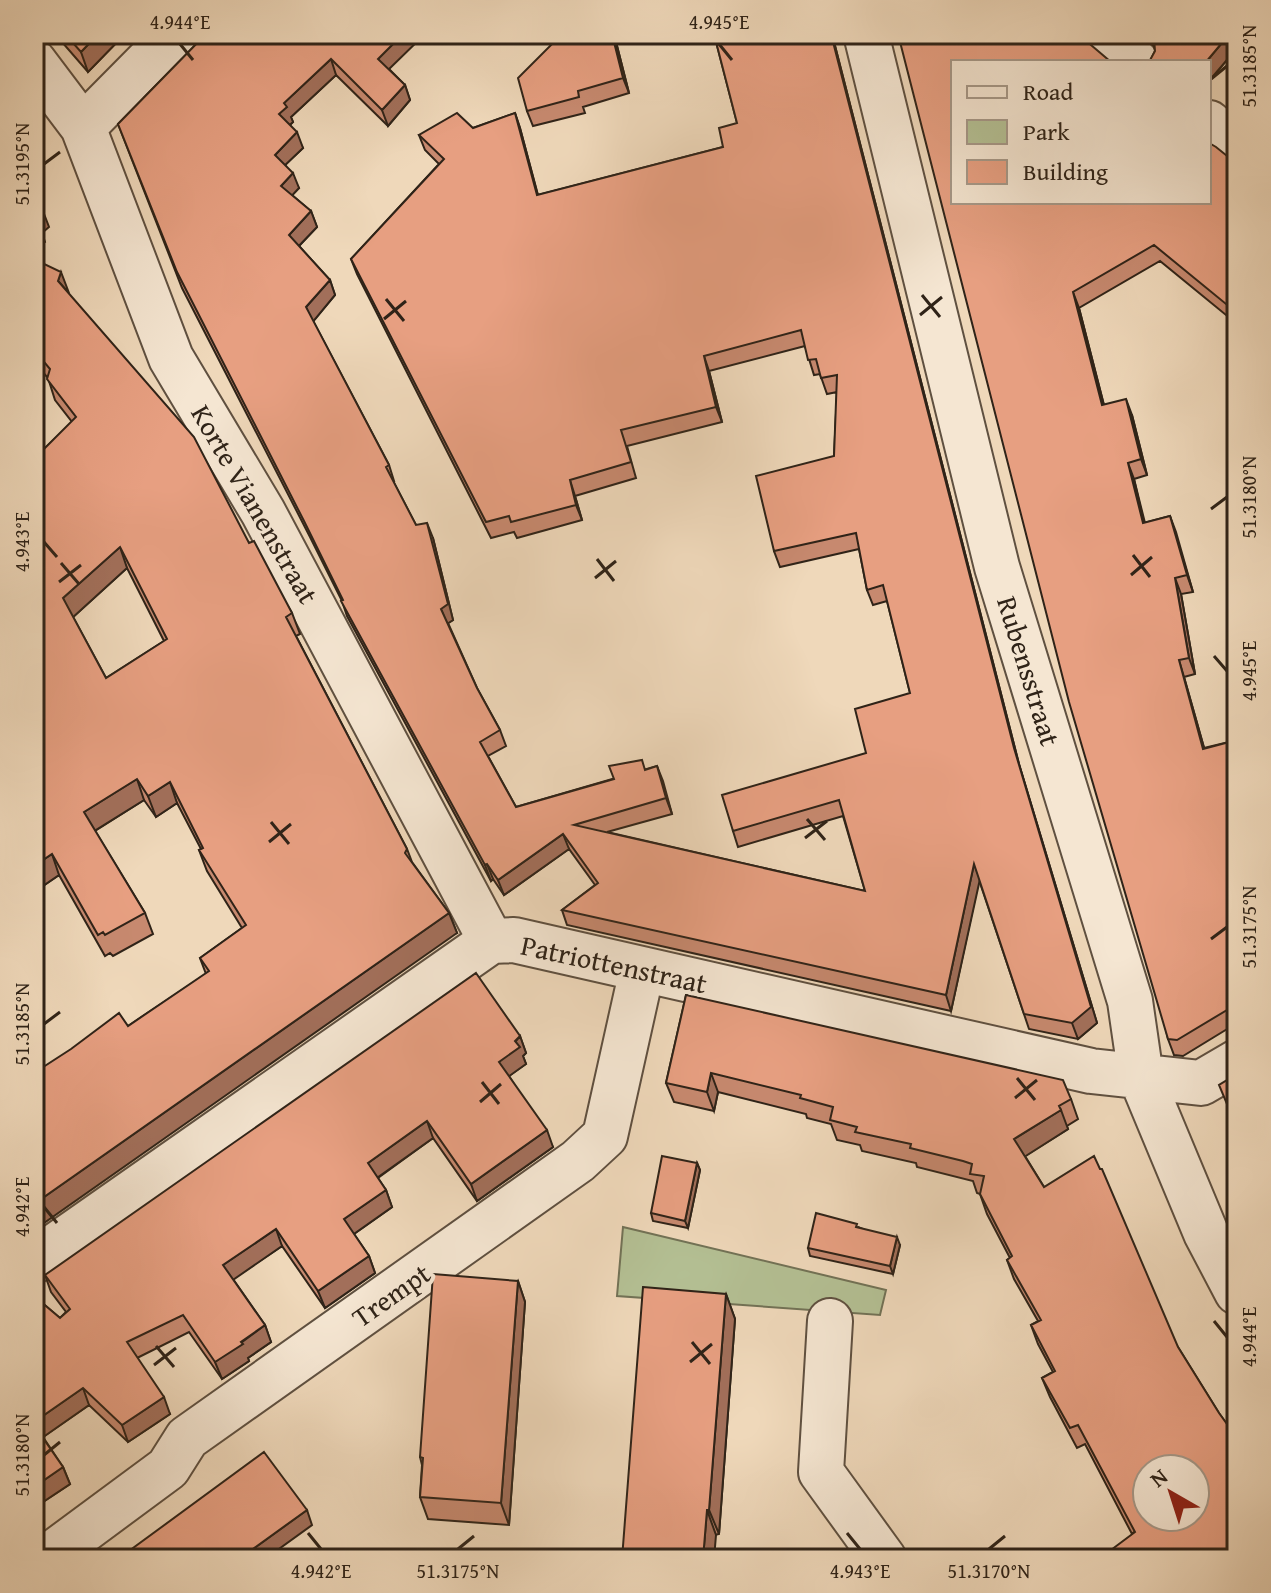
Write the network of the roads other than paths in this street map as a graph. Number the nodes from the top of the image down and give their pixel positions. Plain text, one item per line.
1 (175, 34) edge
2 (866, 34) edge
3 (1102, 34) edge
4 (1134, 60) edge
5 (34, 62) edge
6 (1211, 125) edge
7 (83, 127) junction
8 (1237, 141) edge
9 (491, 941) junction
10 (642, 970) junction
11 (1237, 1062) edge
12 (1141, 1077) junction
13 (34, 1261) edge
14 (1237, 1292) edge
15 (830, 1321) dead end
16 (45, 1559) edge
17 (884, 1559) edge

1 - 7 street
2 - 12 street, Rubensstraat
3 - 4 street
5 - 7 street, Korte Vianenstraat
6 - 8 street
7 - 9 street, Korte Vianenstraat
9 - 10 street, Patriottenstraat
9 - 13 street, Patriottenstraat
10 - 12 street, Patriottenstraat
10 - 16 street, Trempt
11 - 12 street, Patriottenstraat
12 - 14 street, Rubensstraat
15 - 17 street

